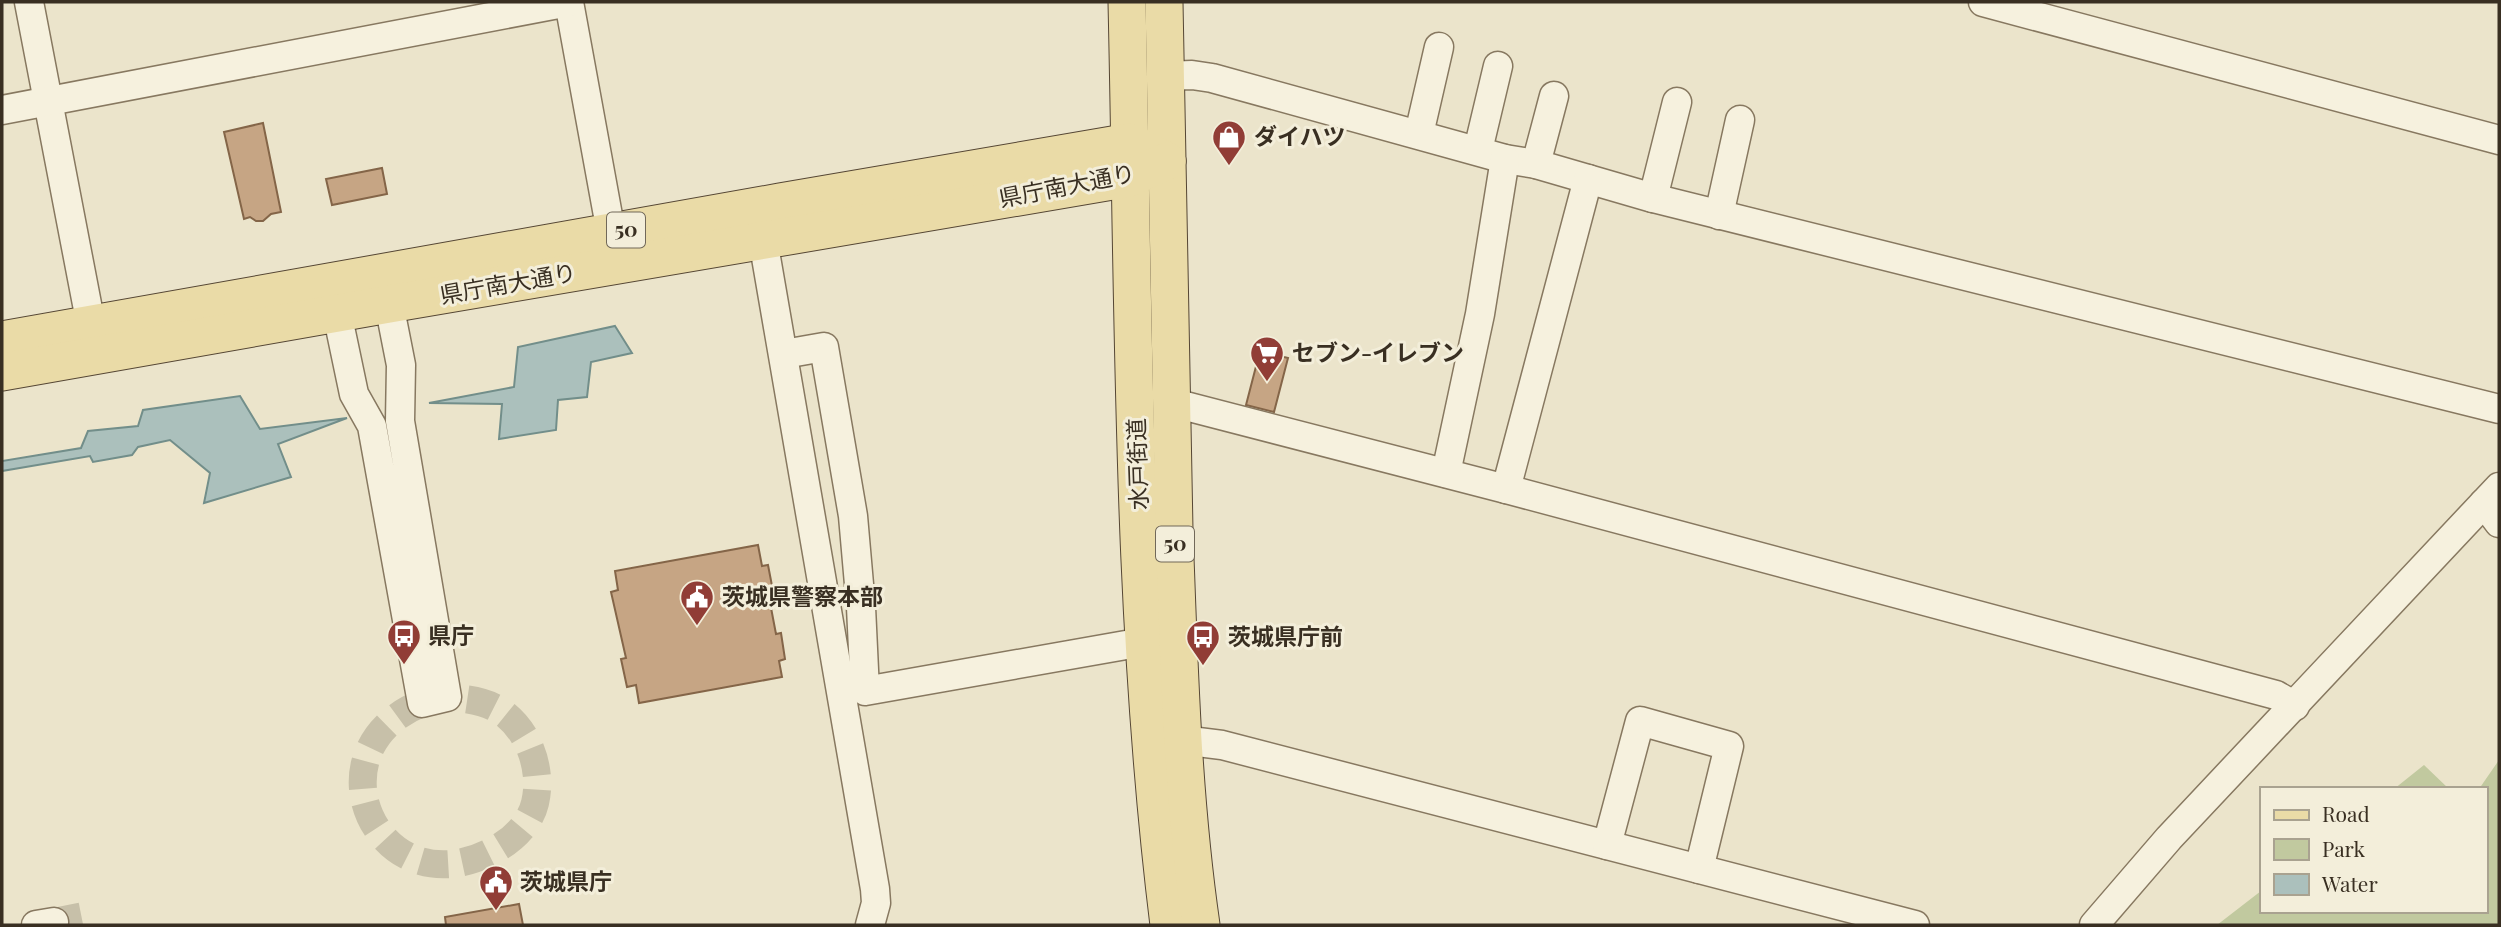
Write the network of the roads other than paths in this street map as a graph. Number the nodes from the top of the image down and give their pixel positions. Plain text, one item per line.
1 (29, 2) edge
2 (569, 2) edge
3 (1127, 2) edge
4 (1164, 2) edge
5 (1983, 2) edge
6 (2024, 7) edge
7 (1438, 47) dead end
8 (1498, 66) dead end
9 (1165, 76) junction
10 (1554, 96) dead end
11 (49, 101) junction
12 (1677, 102) dead end
13 (2, 110) edge
14 (1740, 120) dead end
15 (1419, 134) junction
16 (2499, 140) edge
17 (1478, 150) junction
18 (1505, 159) junction
19 (1130, 160) junction
20 (1167, 161) junction
21 (1536, 164) junction
22 (1588, 179) junction
23 (1653, 198) junction
24 (1719, 215) junction
25 (611, 232) junction
26 (763, 240) junction
27 (362, 277) junction
28 (389, 304) junction
29 (337, 313) junction
30 (91, 325) junction
31 (2, 340) edge
32 (784, 354) junction
33 (2, 372) edge
34 (1170, 402) junction
35 (2499, 409) edge
36 (400, 421) junction
37 (372, 426) junction
38 (1446, 473) junction
39 (1506, 489) junction
40 (2494, 505) edge
41 (1143, 642) junction
42 (1164, 702) junction
43 (2294, 706) junction
44 (1182, 740) junction
45 (1607, 845) junction
46 (1699, 869) junction
47 (870, 925) edge
48 (1170, 925) edge
49 (1201, 925) edge
50 (1915, 925) edge
51 (2094, 925) edge

1 - 11 street
2 - 11 street
2 - 25 street
3 - 19 main road, 水戸街道 / 50
4 - 9 main road, 水戸街道 / 50
5 - 6 street
6 - 16 street
7 - 15 street
8 - 17 street
9 - 15 street
9 - 20 main road, 水戸街道 / 50
10 - 21 street
11 - 13 street
11 - 30 street
12 - 23 street
14 - 24 street
15 - 17 street
17 - 18 street
18 - 21 street
18 - 38 street
19 - 20 main road, 県庁南大通り / 50
19 - 25 main road, 県庁南大通り / 50
19 - 26 main road, 県庁南大通り / 50
19 - 41 main road, 水戸街道 / 50
20 - 34 main road, 水戸街道 / 50
21 - 22 street
22 - 23 street
22 - 39 street
23 - 24 street
24 - 35 street
25 - 27 main road, 県庁南大通り / 50
26 - 28 main road, 県庁南大通り / 50
26 - 32 street
27 - 28 street
27 - 29 street
27 - 30 main road, 県庁南大通り / 50
28 - 29 main road, 県庁南大通り / 50
28 - 36 street
29 - 33 main road, 県庁南大通り / 50
29 - 37 street
30 - 31 main road, 県庁南大通り / 50
32 - 41 street
32 - 47 street
34 - 38 street
34 - 42 main road, 水戸街道 / 50
36 - 37 street
36 - 37 street
38 - 39 street
39 - 43 street
40 - 43 street
41 - 42 main road, 水戸街道 / 50
42 - 44 main road, 水戸街道 / 50
42 - 48 main road, 水戸街道 / 50
43 - 51 street
44 - 45 street
44 - 49 main road, 水戸街道 / 50
45 - 46 street
45 - 46 street
46 - 50 street

